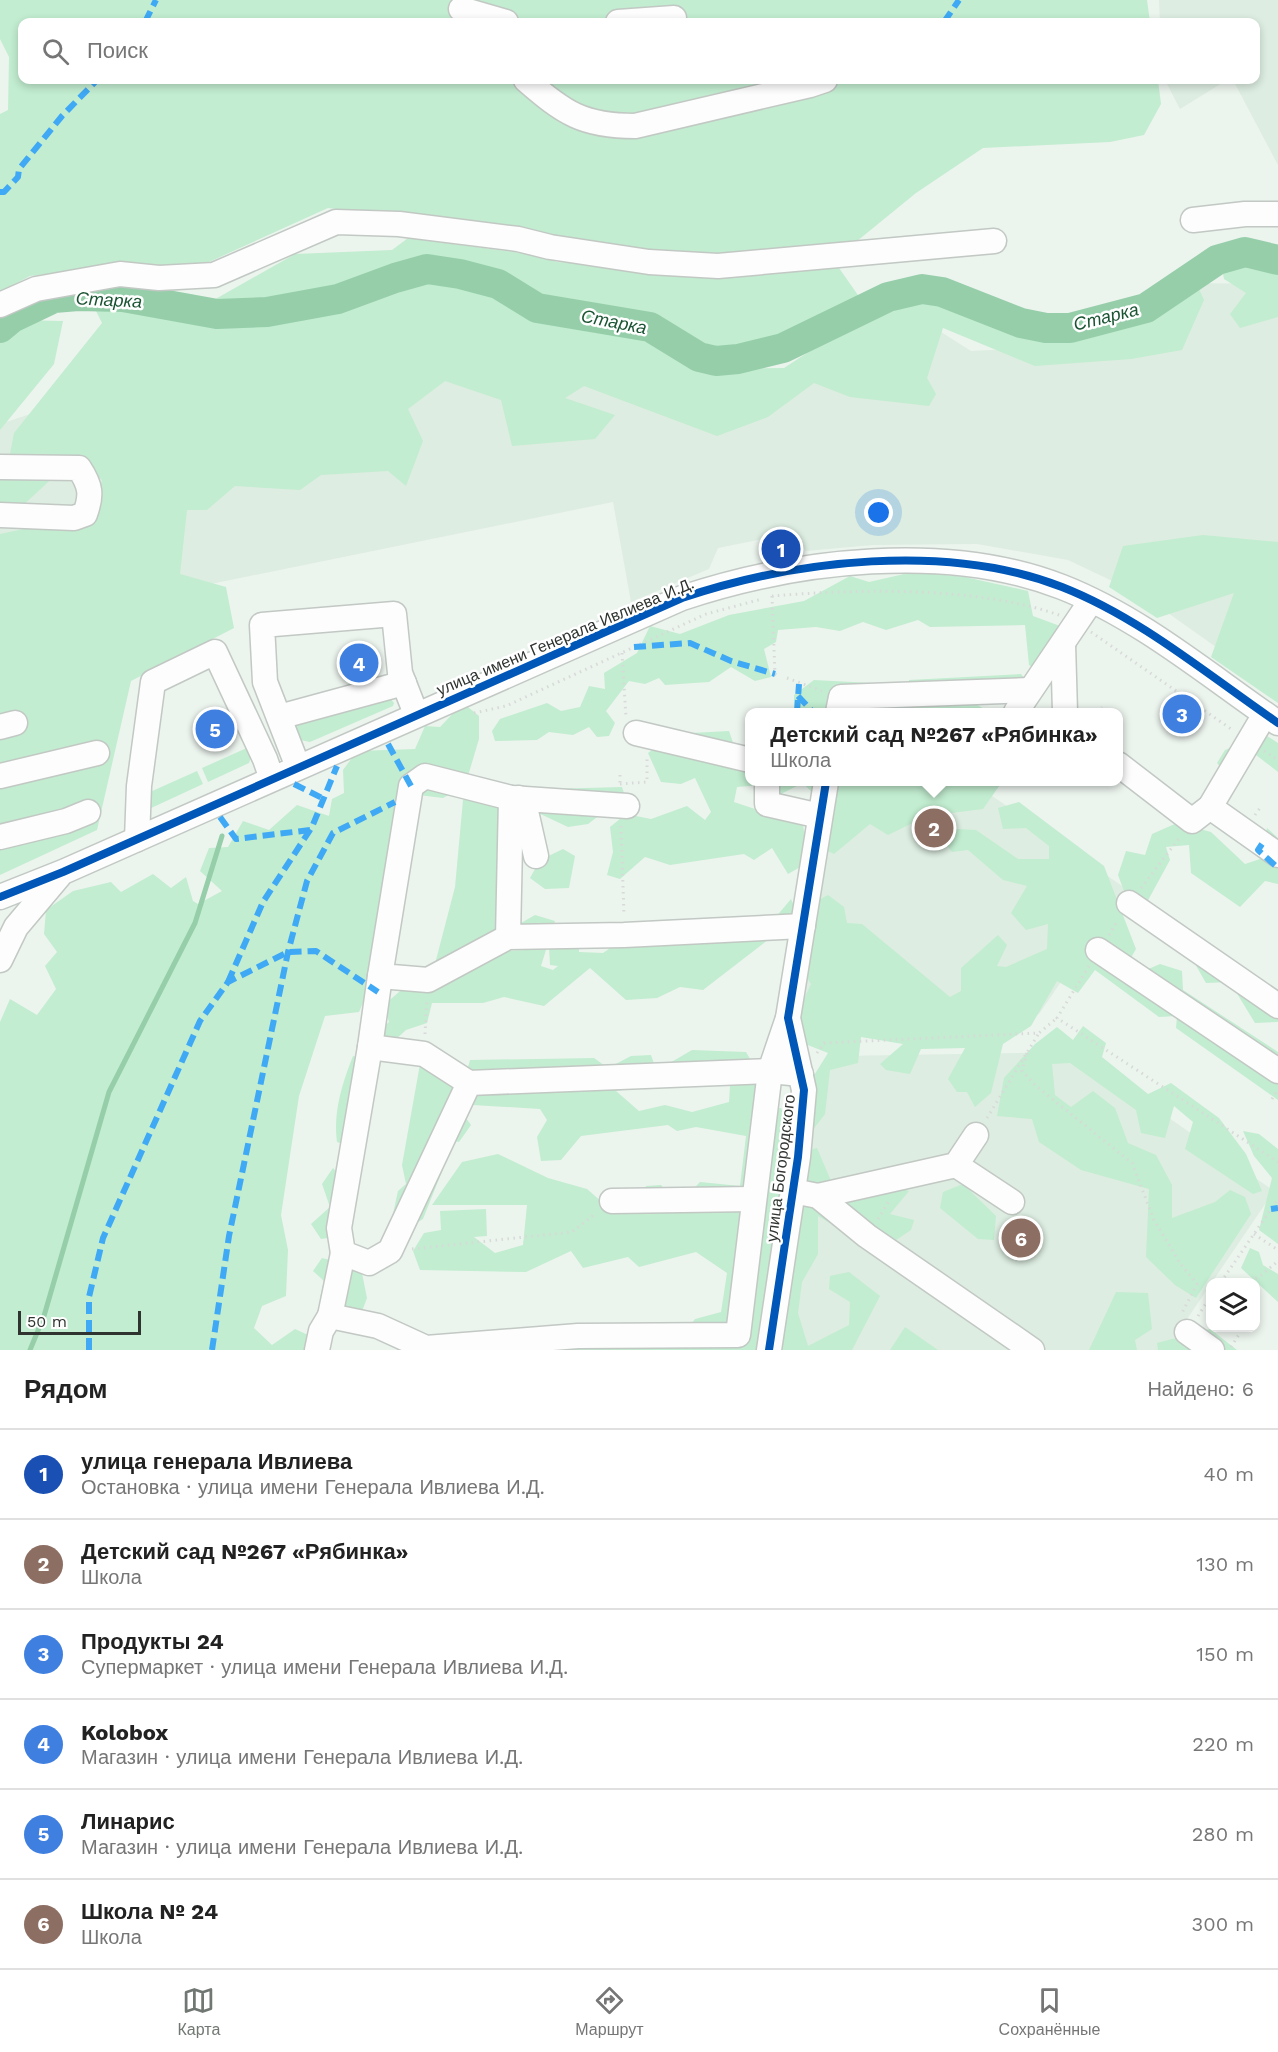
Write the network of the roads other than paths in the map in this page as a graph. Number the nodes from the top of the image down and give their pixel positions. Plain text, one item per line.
1 (463, 11) edge
2 (491, 18) edge
3 (531, 84) edge
4 (810, 84) edge
5 (1278, 214) edge
6 (1193, 220) dead end
7 (994, 241) dead end
8 (0, 305) edge
9 (0, 467) edge
10 (0, 515) edge
11 (1091, 601) junction
12 (1063, 644) junction
13 (404, 682) junction
14 (1029, 690) junction
15 (839, 705) edge
16 (1018, 708) edge
17 (1065, 708) edge
18 (416, 714) junction
19 (279, 717) junction
20 (1272, 719) edge
21 (631, 726) road end
22 (97, 753) dead end
23 (745, 759) edge
24 (298, 767) junction
25 (1123, 767) edge
26 (0, 776) edge
27 (272, 778) junction
28 (767, 786) edge
29 (825, 786) edge
30 (514, 798) junction
31 (622, 798) road end
32 (1210, 807) junction
33 (88, 812) dead end
34 (820, 816) junction
35 (0, 837) edge
36 (137, 839) junction
37 (1278, 855) edge
38 (536, 856) dead end
39 (63, 872) junction
40 (0, 897) edge
41 (1129, 903) dead end
42 (804, 926) junction
43 (508, 937) junction
44 (1098, 950) dead end
45 (0, 960) edge
46 (380, 976) junction
47 (1278, 1006) edge
48 (788, 1018) junction
49 (370, 1047) junction
50 (770, 1071) junction
51 (1278, 1071) edge
52 (801, 1074) junction
53 (469, 1083) junction
54 (976, 1135) road end
55 (956, 1165) junction
56 (793, 1191) junction
57 (818, 1196) junction
58 (753, 1198) junction
59 (612, 1201) road end
60 (1012, 1202) dead end
61 (343, 1253) junction
62 (330, 1316) junction
63 (1187, 1332) road end
64 (426, 1349) edge
65 (318, 1350) edge
66 (769, 1350) edge
67 (1032, 1350) edge
68 (1212, 1350) edge

1 - 2 street
3 - 4 street
5 - 6 street
7 - 8 street
9 - 10 street
11 - 12 street
11 - 18 street, улица имени Генерала Ивлиева И.Д.
11 - 20 street, улица имени Генерала Ивлиева И.Д.
12 - 14 street
12 - 17 street
13 - 18 street
13 - 19 street
13 - 19 street
14 - 15 street
14 - 16 street
18 - 24 street, улица имени Генерала Ивлиева И.Д.
19 - 24 street
20 - 32 street
21 - 23 street
22 - 26 street
24 - 27 street, улица имени Генерала Ивлиева И.Д.
25 - 32 street
27 - 36 street, улица имени Генерала Ивлиева И.Д.
27 - 36 street
28 - 34 street
29 - 34 street, улица Богородского
30 - 31 street
30 - 38 street
30 - 43 street
30 - 46 street
32 - 37 street
33 - 35 street
34 - 42 street, улица Богородского
36 - 39 street, улица имени Генерала Ивлиева И.Д.
39 - 40 street, улица имени Генерала Ивлиева И.Д.
39 - 45 street
41 - 47 street
42 - 43 street
42 - 48 street, улица Богородского
43 - 46 street
44 - 51 street
46 - 49 street
48 - 50 street
48 - 52 street, улица Богородского
49 - 53 street
49 - 61 street
50 - 52 street
50 - 53 street
50 - 58 street
52 - 56 street, улица Богородского
53 - 61 street
54 - 55 street
55 - 57 street
55 - 60 street
56 - 57 street
56 - 66 street, улица Богородского
57 - 67 street
58 - 59 street
58 - 64 street
61 - 62 street
62 - 64 street
62 - 65 street
63 - 68 street

